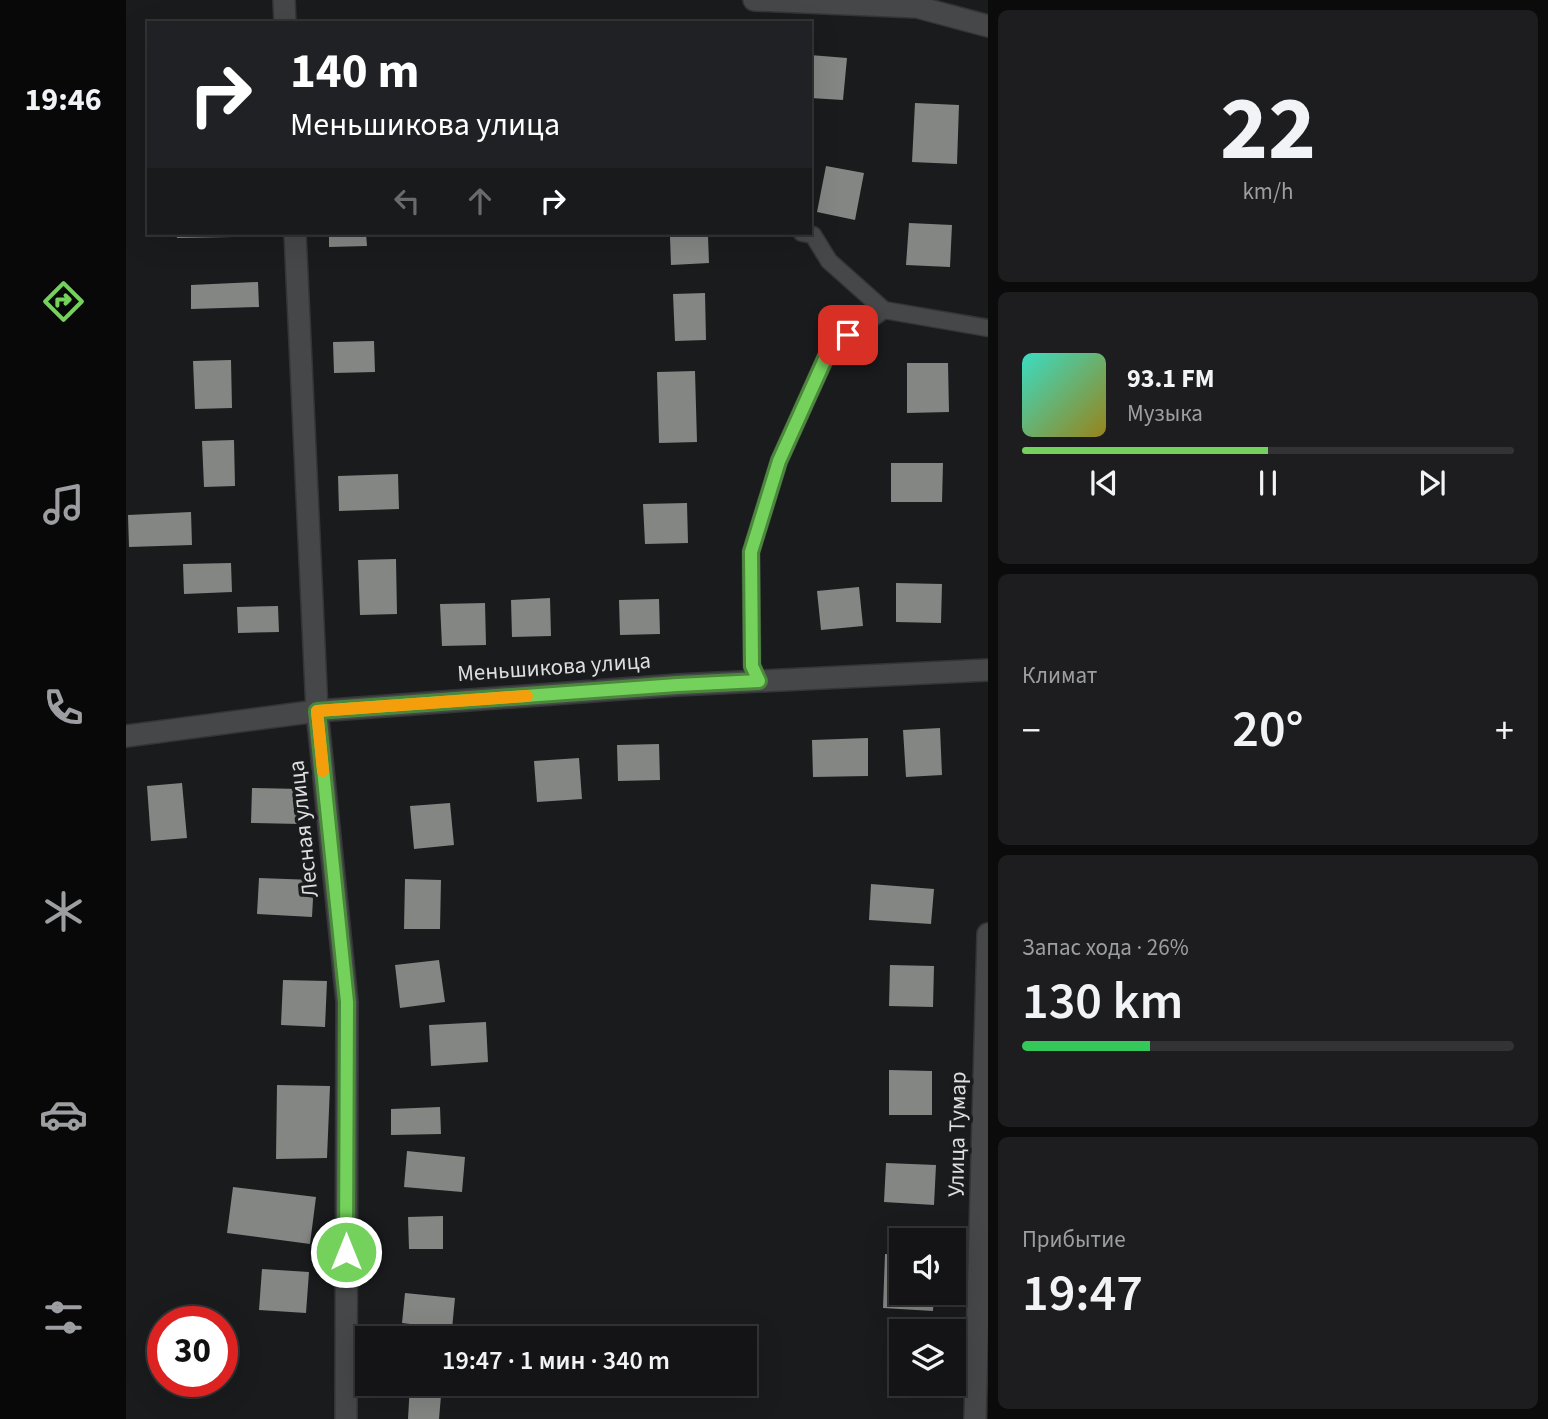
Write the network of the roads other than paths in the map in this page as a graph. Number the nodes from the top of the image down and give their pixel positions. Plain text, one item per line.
1 (284, 0) edge
2 (754, 0) edge
3 (285, 21) edge
4 (988, 26) edge
5 (295, 235) edge
6 (812, 235) edge
7 (884, 310) junction
8 (988, 328) edge
9 (988, 670) edge
10 (759, 681) junction
11 (317, 711) junction
12 (126, 736) edge
13 (988, 934) edge
14 (346, 1419) edge
15 (975, 1419) edge

1 - 3 street
2 - 4 street
5 - 11 street, Лесная улица
6 - 7 lane
7 - 8 lane
7 - 10 lane
9 - 10 street, Меньшикова улица
10 - 11 street, Меньшикова улица
11 - 12 street, Меньшикова улица
11 - 14 street, Лесная улица
13 - 15 street, Улица Тумар

